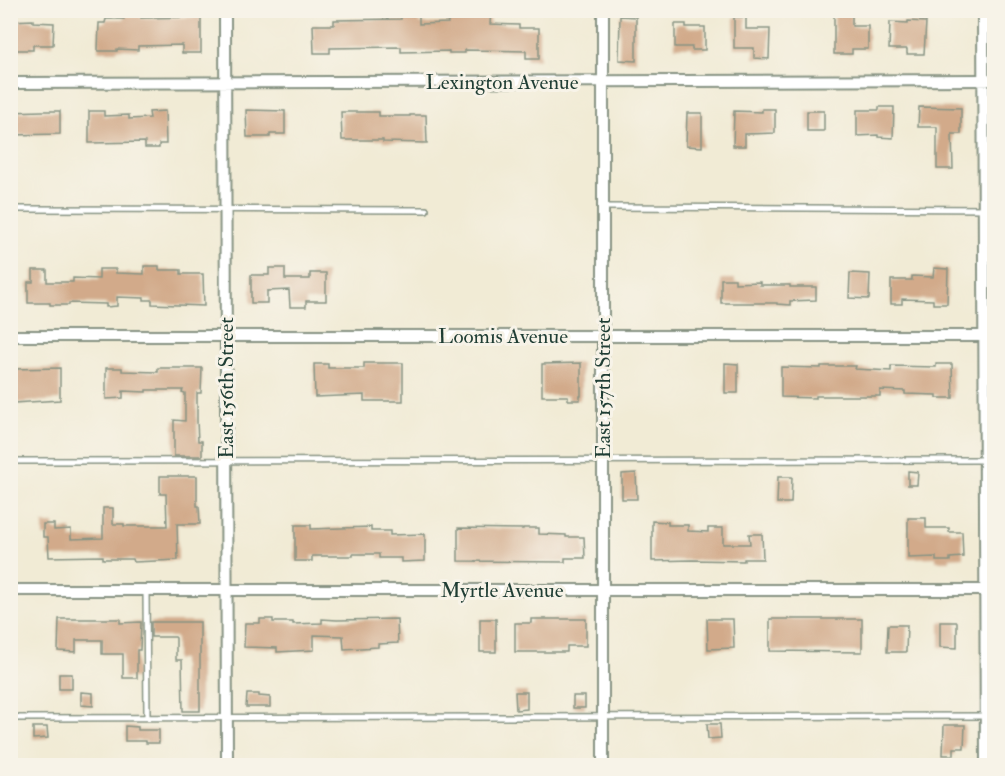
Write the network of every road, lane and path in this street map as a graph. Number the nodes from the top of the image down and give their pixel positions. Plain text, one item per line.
1 (225, 10) edge
2 (603, 10) edge
3 (983, 10) edge
4 (989, 81) edge
5 (603, 82) junction
6 (10, 83) edge
7 (225, 83) junction
8 (603, 207) junction
9 (10, 209) edge
10 (989, 209) edge
11 (226, 210) junction
12 (426, 210) dead end
13 (10, 336) edge
14 (226, 336) junction
15 (603, 336) junction
16 (989, 336) edge
17 (990, 460) edge
18 (10, 461) edge
19 (226, 461) junction
20 (603, 461) junction
21 (10, 590) edge
22 (146, 590) junction
23 (226, 590) junction
24 (603, 590) junction
25 (990, 590) edge
26 (990, 716) edge
27 (10, 717) edge
28 (147, 717) junction
29 (227, 717) junction
30 (603, 717) junction
31 (227, 765) edge
32 (603, 765) edge
33 (986, 765) edge

1 - 7 street, East 156th Street
2 - 5 street, East 157th Street
3 - 4 street
4 - 5 street, Lexington Avenue
4 - 10 street
5 - 7 street, Lexington Avenue
5 - 8 street, East 157th Street
6 - 7 street, Lexington Avenue
7 - 11 street, East 156th Street
8 - 10 lane
8 - 15 street, East 157th Street
9 - 11 lane
10 - 16 street
11 - 12 lane
11 - 14 street, East 156th Street
13 - 14 street, Loomis Avenue
14 - 15 street, Loomis Avenue
14 - 19 street, East 156th Street
15 - 16 street, Loomis Avenue
15 - 20 street, East 157th Street
16 - 17 street
17 - 20 lane
17 - 25 street
18 - 19 lane
19 - 20 lane
19 - 23 street, East 156th Street
20 - 24 street, East 157th Street
21 - 22 street, Myrtle Avenue
22 - 23 street, Myrtle Avenue
22 - 28 lane
23 - 24 street, Myrtle Avenue
23 - 29 street, East 156th Street
24 - 25 street, Myrtle Avenue
24 - 30 street, East 157th Street
25 - 26 street
26 - 30 lane
26 - 33 street
27 - 28 lane
28 - 29 lane
29 - 30 lane
29 - 31 street, East 156th Street
30 - 32 street, East 157th Street

